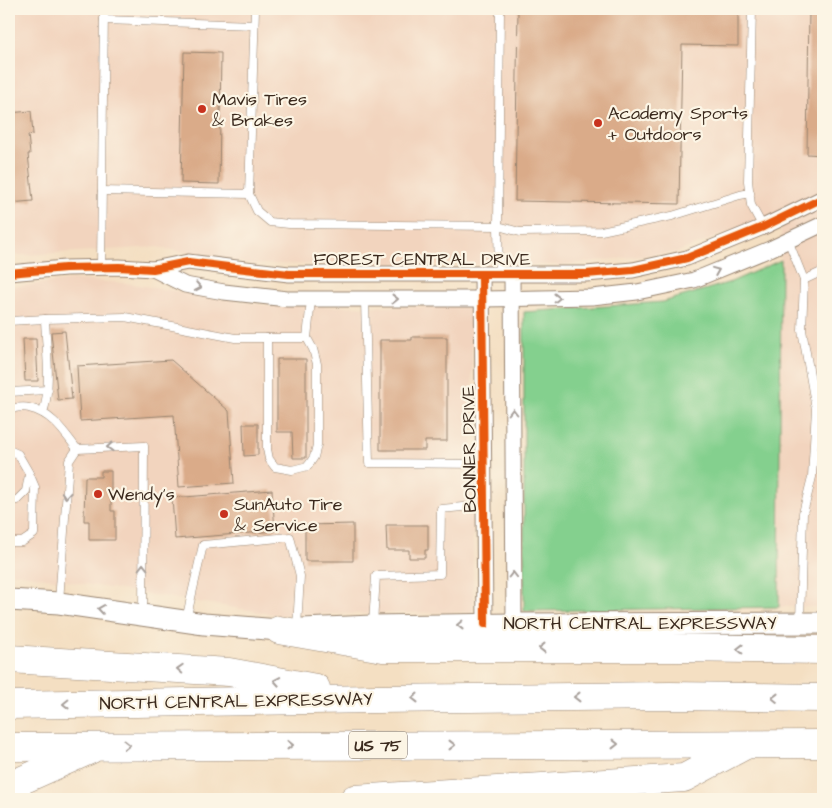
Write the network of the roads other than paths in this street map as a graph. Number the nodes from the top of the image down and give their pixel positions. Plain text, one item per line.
1 (104, 9) edge
2 (254, 9) edge
3 (500, 9) edge
4 (752, 9) edge
5 (104, 20) junction
6 (254, 25) junction
7 (102, 191) junction
8 (750, 193) junction
9 (249, 194) junction
10 (823, 198) edge
11 (823, 224) edge
12 (498, 226) junction
13 (763, 227) junction
14 (788, 240) junction
15 (770, 249) junction
16 (101, 268) junction
17 (153, 270) junction
18 (823, 271) edge
19 (9, 273) edge
20 (482, 274) junction
21 (505, 275) junction
22 (804, 280) junction
23 (364, 299) junction
24 (482, 299) junction
25 (512, 299) junction
26 (311, 300) junction
27 (45, 318) junction
28 (9, 321) edge
29 (267, 338) junction
30 (307, 338) junction
31 (48, 390) junction
32 (9, 392) edge
33 (9, 408) edge
34 (43, 413) junction
35 (77, 449) junction
36 (9, 450) edge
37 (484, 464) junction
38 (29, 473) junction
39 (9, 501) edge
40 (484, 505) junction
41 (9, 542) edge
42 (9, 600) edge
43 (59, 603) junction
44 (143, 616) junction
45 (186, 622) junction
46 (800, 622) junction
47 (823, 623) edge
48 (486, 624) junction
49 (514, 624) junction
50 (372, 626) junction
51 (288, 630) junction
52 (823, 650) edge
53 (9, 659) edge
54 (823, 698) edge
55 (377, 699) junction
56 (9, 705) edge
57 (746, 744) junction
58 (823, 744) edge
59 (100, 745) junction
60 (9, 746) edge
61 (9, 786) edge
62 (354, 799) edge

1 - 5 lane
2 - 6 lane
3 - 12 lane
4 - 8 lane
5 - 6 lane
5 - 7 lane
6 - 9 lane
7 - 9 lane
7 - 16 lane
8 - 12 lane
8 - 13 lane
9 - 12 lane
10 - 13 street, FOREST CENTRAL DRIVE
11 - 14 street, FOREST CENTRAL DRIVE
12 - 21 lane
13 - 15 street
13 - 21 street, FOREST CENTRAL DRIVE
14 - 15 street, FOREST CENTRAL DRIVE
14 - 22 lane
25 -> 15 street, FOREST CENTRAL DRIVE
16 - 17 street, FOREST CENTRAL DRIVE
16 - 19 street, FOREST CENTRAL DRIVE
17 - 20 street, FOREST CENTRAL DRIVE
17 -> 26 street, FOREST CENTRAL DRIVE
18 - 22 lane
20 - 21 street, FOREST CENTRAL DRIVE
20 - 24 street, BONNER DRIVE
21 - 25 street
22 - 46 lane
23 -> 24 street, FOREST CENTRAL DRIVE
23 - 26 street, FOREST CENTRAL DRIVE
23 - 37 lane
24 - 25 street, FOREST CENTRAL DRIVE
24 - 37 street, BONNER DRIVE
49 -> 25 street
26 - 30 lane
27 - 28 lane
27 - 29 lane
27 - 31 lane
29 - 30 lane
29 - 30 lane
31 - 32 lane
31 - 34 lane
33 - 34 lane
34 - 35 lane
35 -> 43 lane
44 -> 35 lane
36 - 38 lane
37 - 40 street, BONNER DRIVE
38 - 39 lane
38 - 41 lane
40 - 48 street, BONNER DRIVE
40 - 50 lane
42 - 43 main road, NORTH CENTRAL EXPRESSWAY
44 -> 43 main road, NORTH CENTRAL EXPRESSWAY
44 - 45 main road, NORTH CENTRAL EXPRESSWAY
45 - 51 main road, NORTH CENTRAL EXPRESSWAY
45 - 51 lane
46 - 47 main road, NORTH CENTRAL EXPRESSWAY
46 - 49 main road, NORTH CENTRAL EXPRESSWAY
48 - 49 main road, NORTH CENTRAL EXPRESSWAY
48 -> 50 main road, NORTH CENTRAL EXPRESSWAY
50 - 51 main road, NORTH CENTRAL EXPRESSWAY
52 -> 51 highway
55 -> 53 highway
54 -> 55 highway, NORTH CENTRAL EXPRESSWAY
55 -> 56 highway, NORTH CENTRAL EXPRESSWAY
57 - 58 highway, US 75
59 -> 57 highway, US 75
57 - 62 highway
59 - 60 highway, US 75
59 - 61 highway

